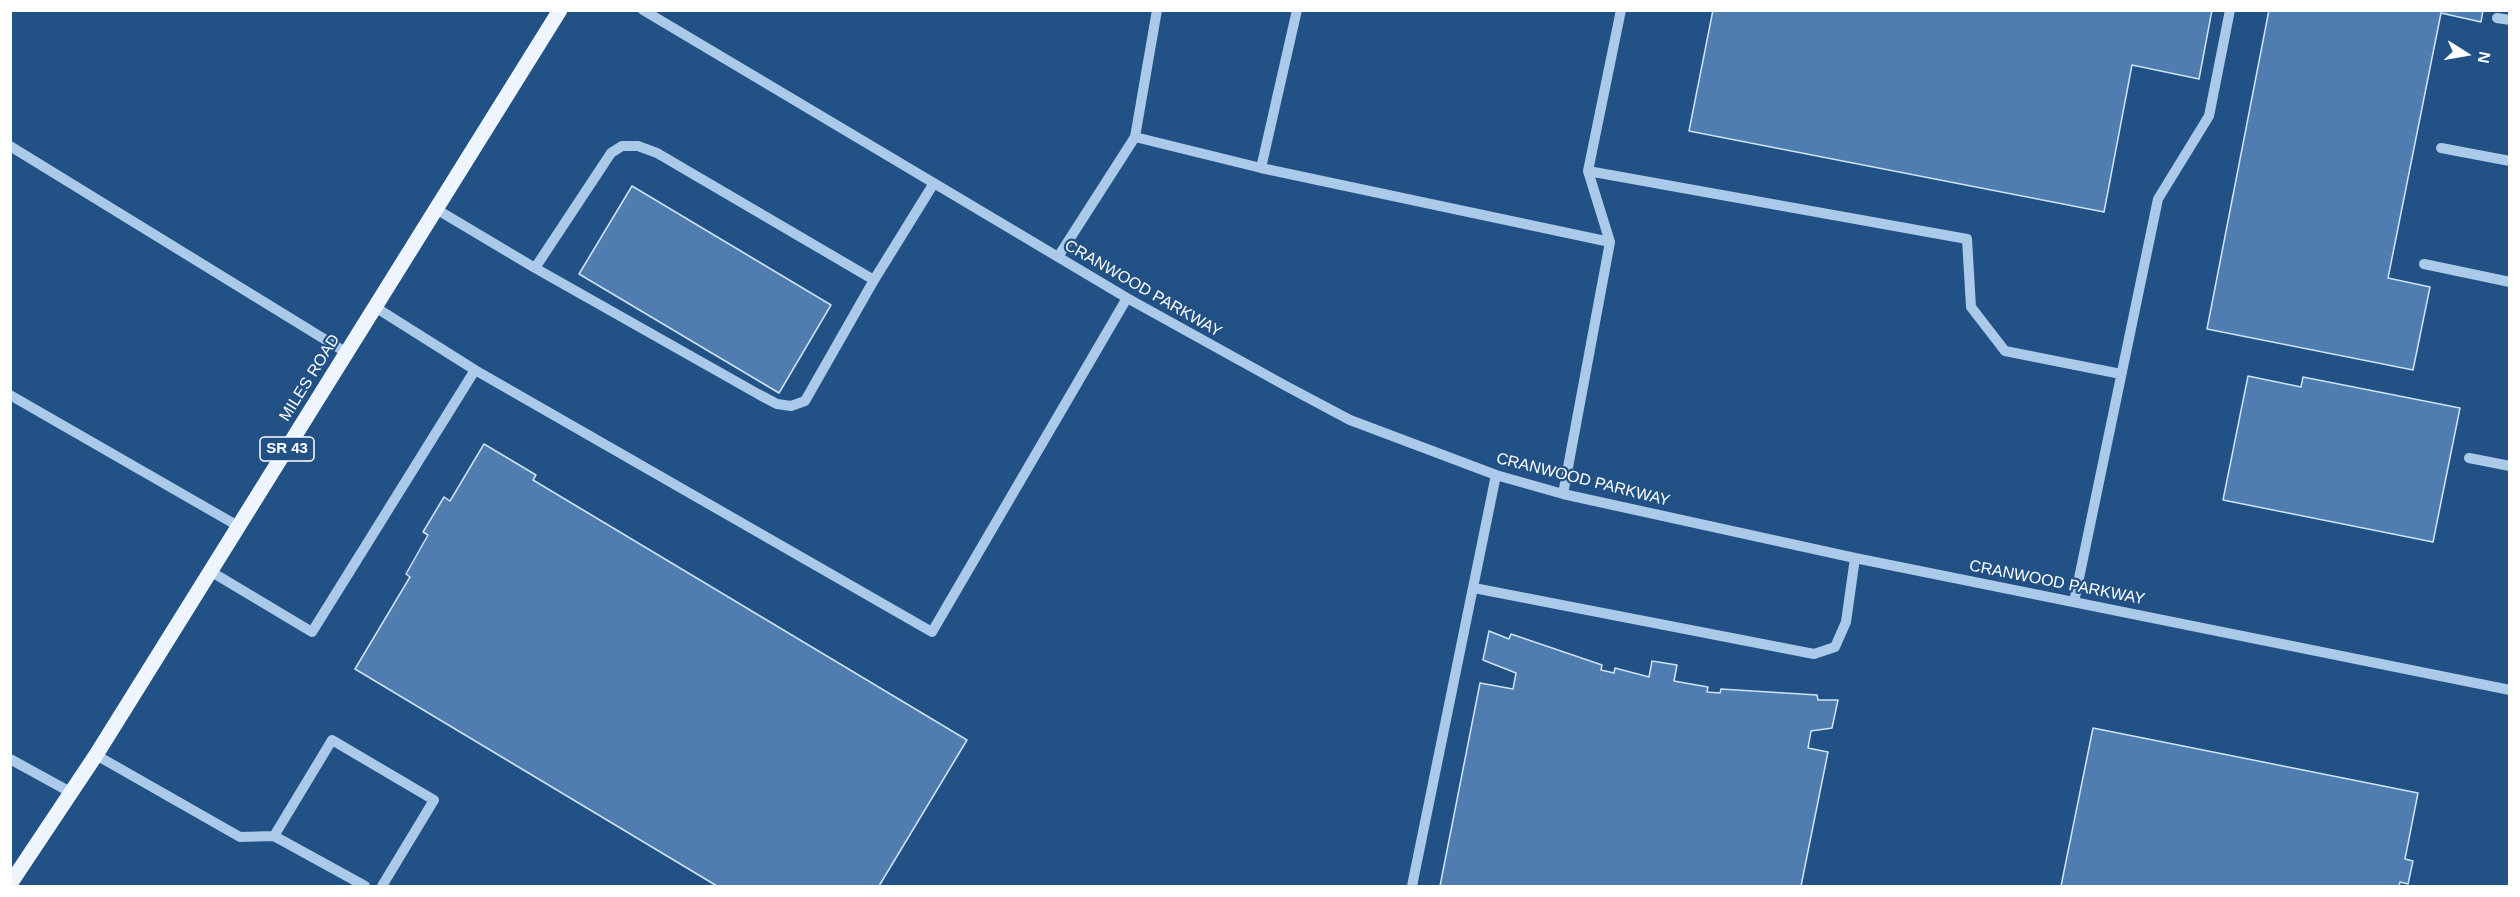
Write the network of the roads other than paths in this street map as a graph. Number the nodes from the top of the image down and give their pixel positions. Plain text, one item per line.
1 (560, 10) edge
2 (643, 10) edge
3 (1157, 10) edge
4 (1297, 10) edge
5 (1621, 10) edge
6 (2230, 10) edge
7 (2497, 18) dead end
8 (2510, 20) edge
9 (1135, 137) junction
10 (10, 146) edge
11 (2441, 148) dead end
12 (2510, 161) edge
13 (1261, 168) junction
14 (1588, 171) junction
15 (934, 183) junction
16 (436, 209) junction
17 (1610, 242) junction
18 (1058, 258) junction
19 (2424, 264) dead end
20 (535, 268) junction
21 (874, 280) junction
22 (2510, 282) edge
23 (1126, 298) junction
24 (375, 307) junction
25 (348, 353) junction
26 (475, 369) junction
27 (2121, 374) junction
28 (10, 395) edge
29 (2469, 458) dead end
30 (2510, 466) edge
31 (1496, 475) junction
32 (1563, 494) junction
33 (238, 526) junction
34 (1855, 558) junction
35 (210, 571) junction
36 (1474, 588) junction
37 (2074, 602) junction
38 (2510, 690) edge
39 (96, 755) junction
40 (10, 759) edge
41 (72, 793) junction
42 (274, 836) junction
43 (10, 884) edge
44 (365, 886) edge
45 (382, 886) edge
46 (1412, 886) edge

1 - 16 main road, MILES ROAD / SR 43
2 - 15 street, CRANWOOD PARKWAY
3 - 9 street
4 - 13 street
5 - 14 street
6 - 27 street
7 - 8 street
9 - 13 street
9 - 18 street
10 - 25 street
11 - 12 street
13 - 17 street
14 - 17 street
14 - 27 street
15 - 18 street, CRANWOOD PARKWAY
15 - 21 street
16 - 20 street
16 - 24 main road, MILES ROAD / SR 43
17 - 32 street
18 - 23 street, CRANWOOD PARKWAY
19 - 22 street
20 - 21 street
20 - 21 street
23 - 26 street
23 - 31 street, CRANWOOD PARKWAY
24 - 25 main road, MILES ROAD / SR 43
24 - 26 street
25 - 33 main road, MILES ROAD / SR 43
26 - 35 street
27 - 37 street
28 - 33 street
29 - 30 street
31 - 32 street, CRANWOOD PARKWAY
31 - 36 street
32 - 34 street, CRANWOOD PARKWAY
33 - 35 main road, MILES ROAD / SR 43
34 - 36 street
34 - 37 street, CRANWOOD PARKWAY
35 - 39 main road, MILES ROAD / SR 43
36 - 46 street
37 - 38 street, CRANWOOD PARKWAY
39 - 41 main road, MILES ROAD / SR 43
39 - 42 street
40 - 41 street
41 - 43 main road, MILES ROAD / SR 43
42 - 44 street
42 - 45 street

